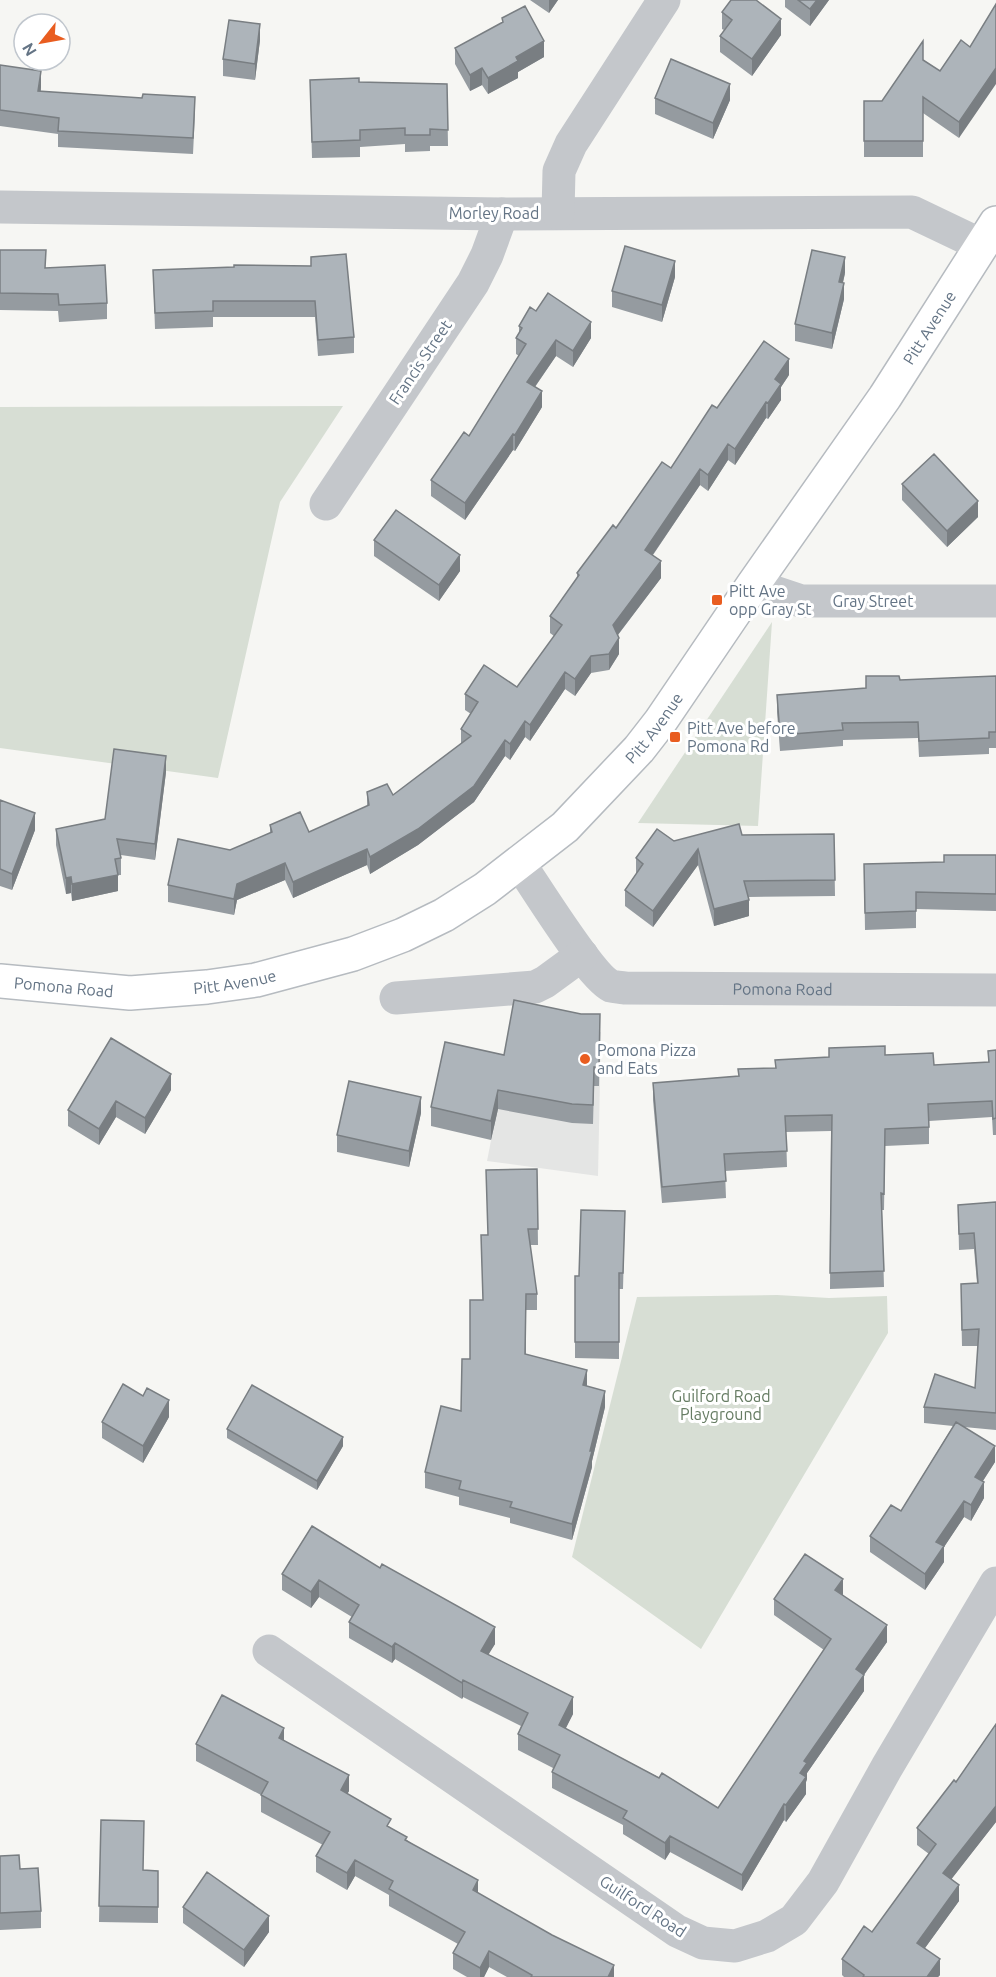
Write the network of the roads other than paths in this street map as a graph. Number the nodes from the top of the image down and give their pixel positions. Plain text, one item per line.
1 (664, 0) edge
2 (0, 207) edge
3 (558, 213) junction
4 (502, 214) junction
5 (989, 234) edge
6 (326, 504) dead end
7 (753, 585) junction
8 (996, 601) edge
9 (519, 863) junction
10 (582, 955) junction
11 (0, 981) edge
12 (996, 990) edge
13 (130, 993) joint
14 (396, 998) dead end
15 (996, 1583) edge
16 (269, 1650) dead end

1 - 3 street
2 - 4 street, Morley Road
3 - 4 street, Morley Road
3 - 5 street, Morley Road
4 - 6 street, Francis Street
5 - 7 street, Pitt Avenue
7 - 8 street, Gray Street
7 - 9 street, Pitt Avenue
9 - 10 street, Pomona Road
9 - 13 street, Pitt Avenue
10 - 12 street, Pomona Road
10 - 14 street
11 - 13 street, Pomona Road
15 - 16 street, Guilford Road

